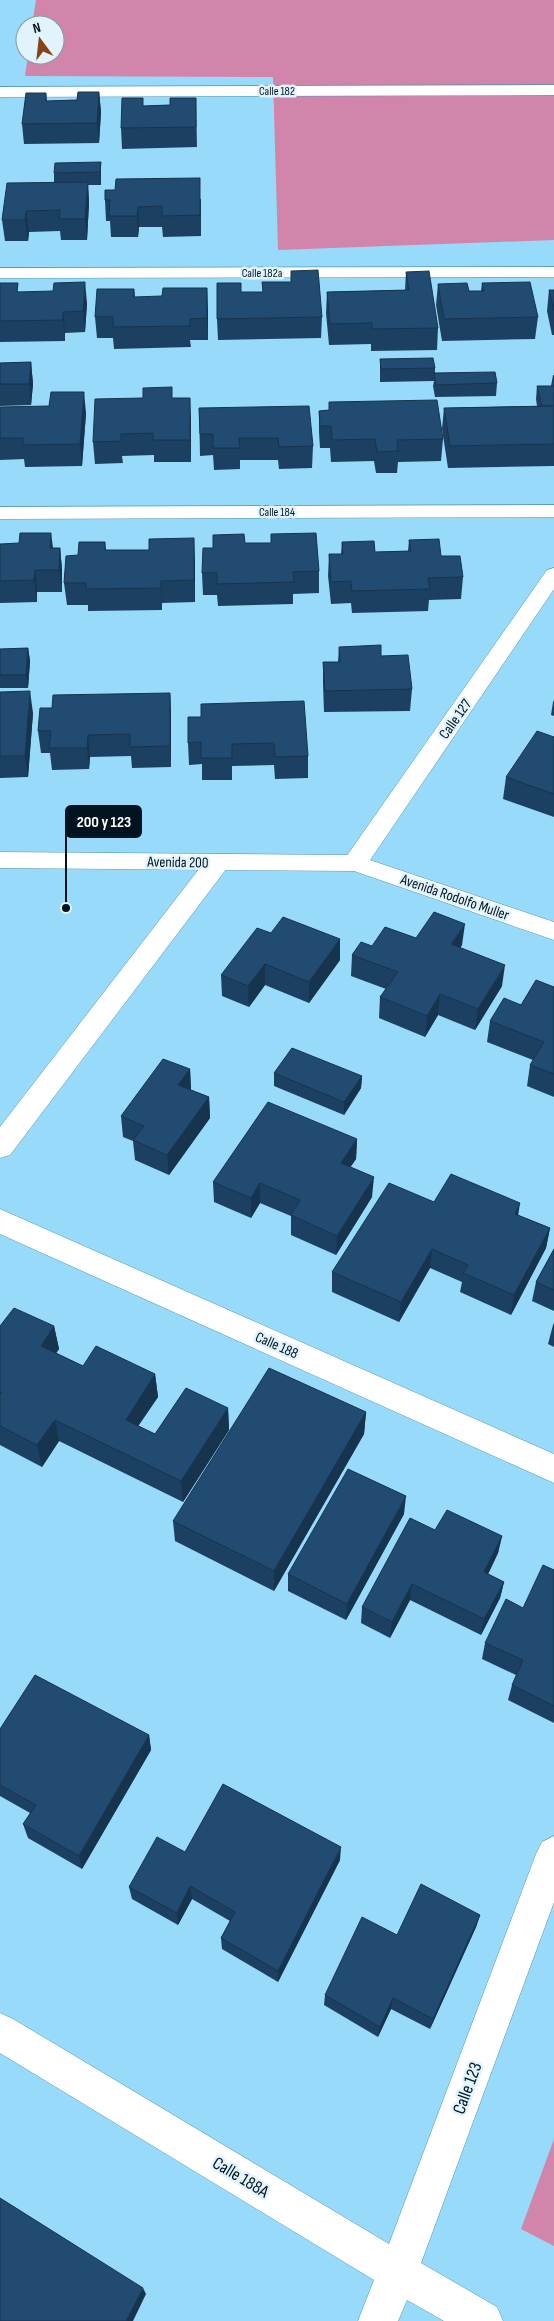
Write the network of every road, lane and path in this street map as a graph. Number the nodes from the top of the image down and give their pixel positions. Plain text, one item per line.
1 (554, 90) edge
2 (0, 92) edge
3 (554, 272) edge
4 (0, 274) edge
5 (554, 511) edge
6 (0, 513) edge
7 (554, 574) edge
8 (0, 860) edge
9 (218, 862) junction
10 (355, 863) junction
11 (554, 930) edge
12 (0, 1147) edge
13 (0, 1222) edge
14 (554, 1468) edge
15 (554, 1854) edge
16 (0, 2032) edge
17 (398, 2272) junction
18 (378, 2321) edge
19 (483, 2321) edge

1 - 2 street, Calle 182
3 - 4 street, Calle 182a
5 - 6 street, Calle 184
7 - 10 street, Calle 127
8 - 9 street, Avenida 200
9 - 10 street, Avenida 200
9 - 12 street
10 - 11 street, Avenida Rodolfo Muller
13 - 14 street, Calle 188
15 - 17 street, Calle 123
16 - 17 street, Calle 188A
17 - 18 street, Calle 123
17 - 19 street, Calle 188A

